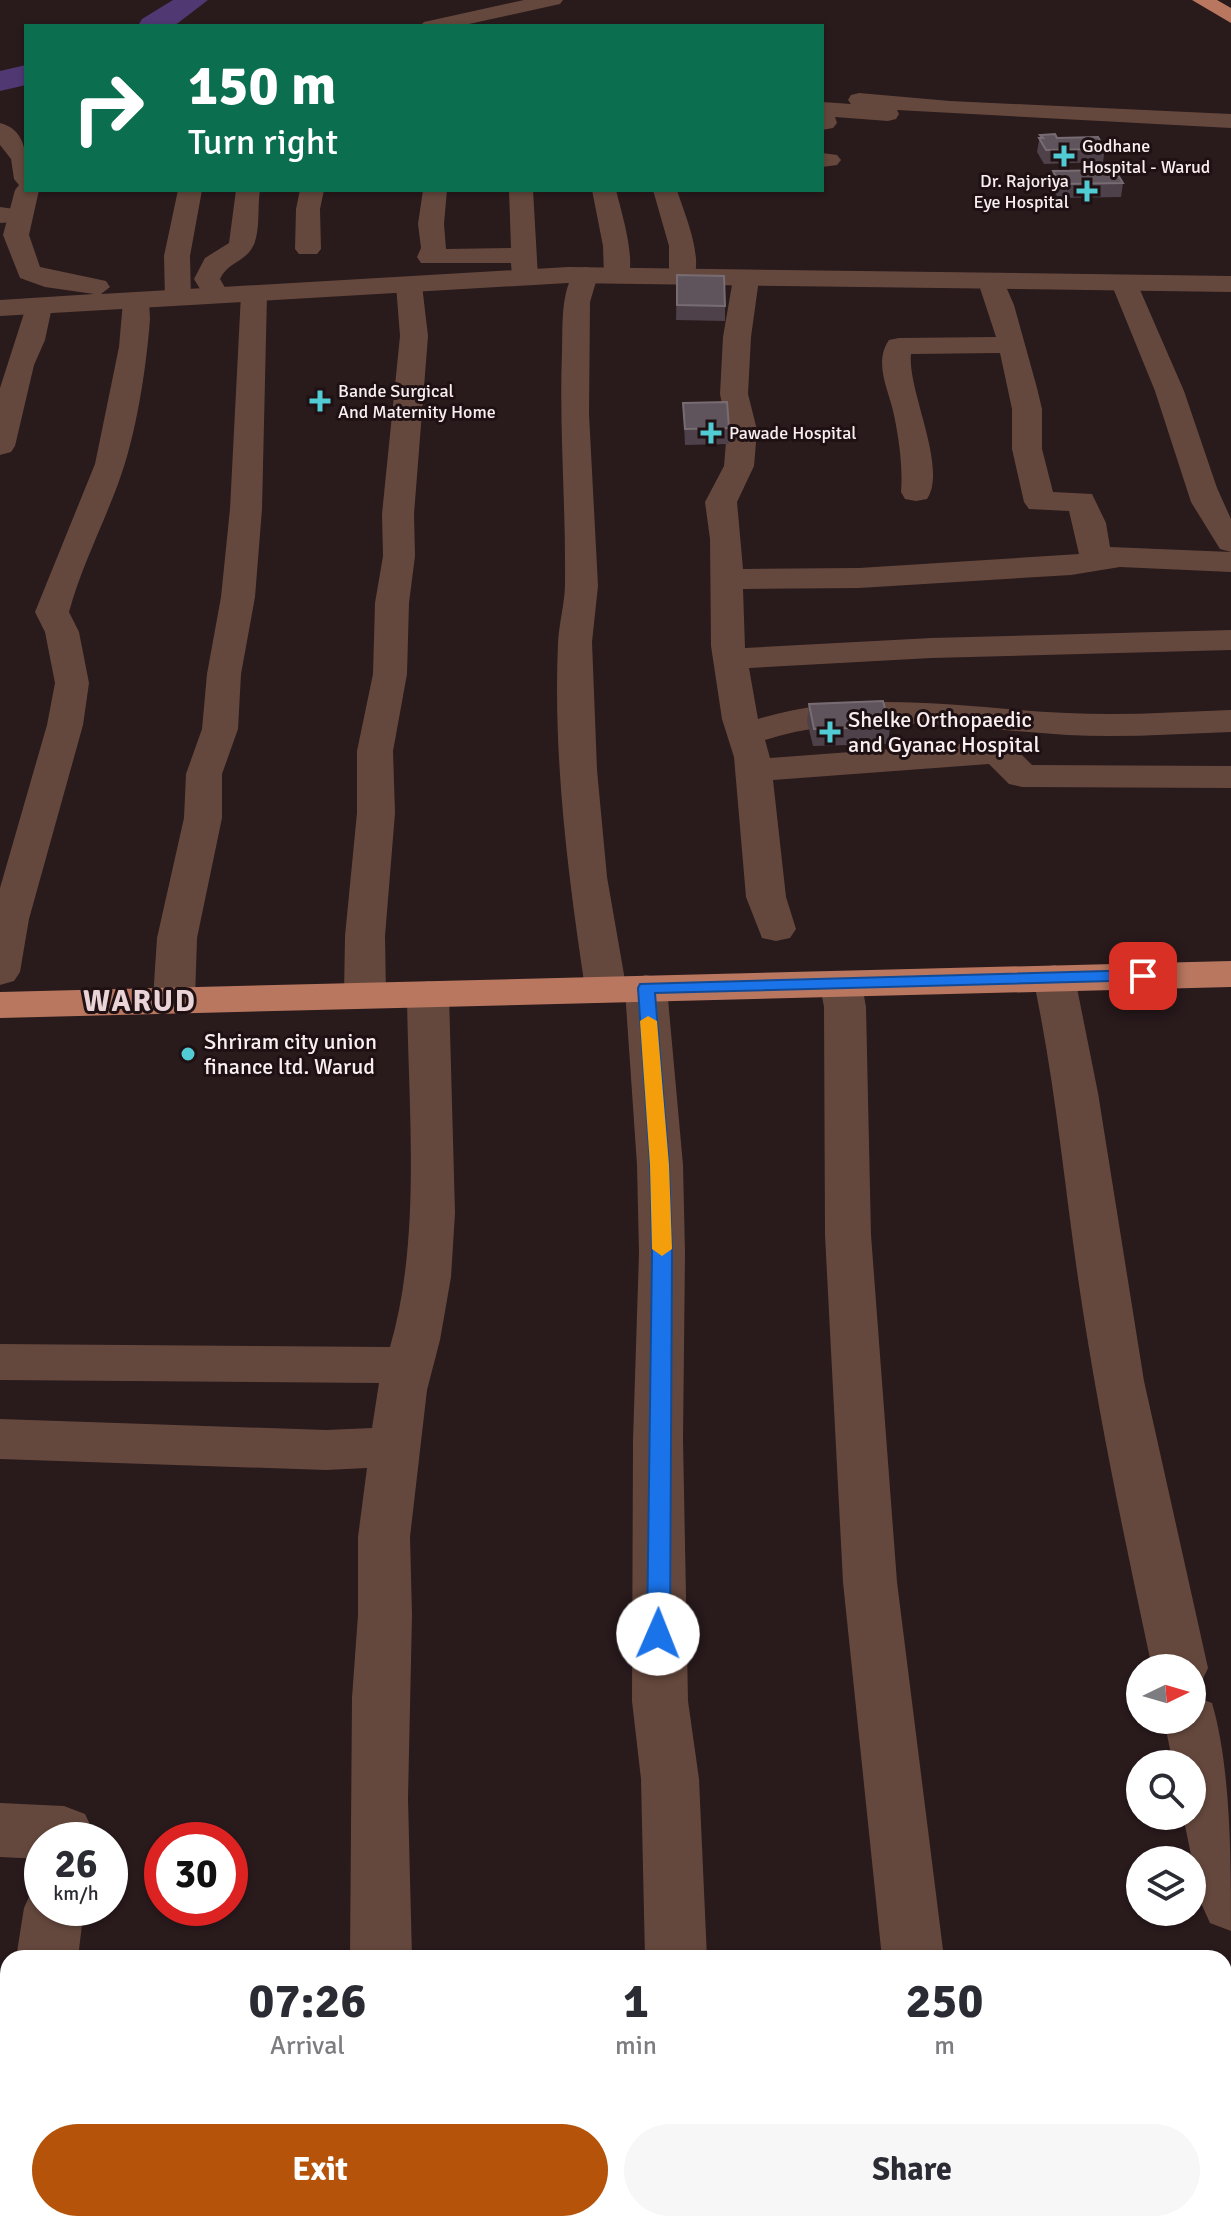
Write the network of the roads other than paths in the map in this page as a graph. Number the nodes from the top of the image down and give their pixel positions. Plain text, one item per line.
1 (553, 0) edge
2 (1202, 0) edge
3 (513, 17) edge
4 (1231, 17) edge
5 (449, 24) edge
6 (859, 100) dead end
7 (824, 109) edge
8 (888, 114) dead end
9 (1231, 121) edge
10 (4, 139) edge
11 (190, 192) edge
12 (247, 192) edge
13 (312, 192) edge
14 (435, 192) edge
15 (521, 192) edge
16 (604, 192) edge
17 (666, 192) edge
18 (19, 209) edge
19 (308, 249) dead end
20 (524, 266) junction
21 (601, 276) junction
22 (682, 277) junction
23 (746, 279) junction
24 (991, 282) junction
25 (1124, 283) junction
26 (1231, 284) edge
27 (409, 285) junction
28 (254, 294) junction
29 (217, 296) junction
30 (156, 300) junction
31 (39, 307) junction
32 (0, 308) edge
33 (1012, 345) junction
34 (0, 446) edge
35 (916, 492) dead end
36 (1231, 542) edge
37 (1119, 558) junction
38 (1231, 562) edge
39 (726, 579) junction
40 (1231, 640) edge
41 (730, 659) junction
42 (1231, 721) edge
43 (745, 735) junction
44 (754, 770) junction
45 (1231, 777) edge
46 (776, 929) dead end
47 (0, 972) edge
48 (1231, 974) edge
49 (1057, 990) junction
50 (365, 995) junction
51 (633, 996) junction
52 (843, 996) junction
53 (1231, 997) edge
54 (174, 999) junction
55 (0, 1005) edge
56 (427, 1006) junction
57 (0, 1026) edge
58 (0, 1362) edge
59 (409, 1366) junction
60 (0, 1439) edge
61 (394, 1447) junction
62 (1177, 1654) edge
63 (1195, 1734) edge
64 (0, 1830) edge
65 (24, 1831) edge
66 (1231, 1903) edge
67 (51, 1926) edge
68 (48, 1950) edge
69 (381, 1950) edge
70 (676, 1950) edge
71 (912, 1950) edge

1 - 3 street
2 - 4 highway
3 - 5 street
6 - 9 street
7 - 8 street
10 - 18 street
11 - 30 street
12 - 29 street
13 - 19 street
14 - 20 street
15 - 20 street
16 - 21 street
17 - 22 street
18 - 30 street
20 - 21 street
20 - 27 street
21 - 22 street
21 - 51 street
22 - 23 street
23 - 24 street
23 - 39 street
24 - 25 street
24 - 33 street
25 - 26 street
25 - 36 street
27 - 28 street
27 - 50 street
28 - 29 street
28 - 54 street
29 - 30 street
30 - 31 street
30 - 47 street
31 - 32 street
31 - 34 street
33 - 35 street
33 - 37 street
37 - 38 street
37 - 39 street
39 - 41 street
40 - 41 street
41 - 43 street
42 - 43 street
43 - 44 street
44 - 45 street
44 - 46 street
48 - 49 highway
49 - 52 highway
49 - 53 highway
49 - 62 street
50 - 54 highway
50 - 56 highway
51 - 52 highway
51 - 56 highway
51 - 70 street
52 - 71 street
54 - 55 highway
56 - 57 highway
56 - 59 street
58 - 59 street
59 - 61 street
60 - 61 street
61 - 69 street
63 - 66 street
64 - 65 street
67 - 68 street

